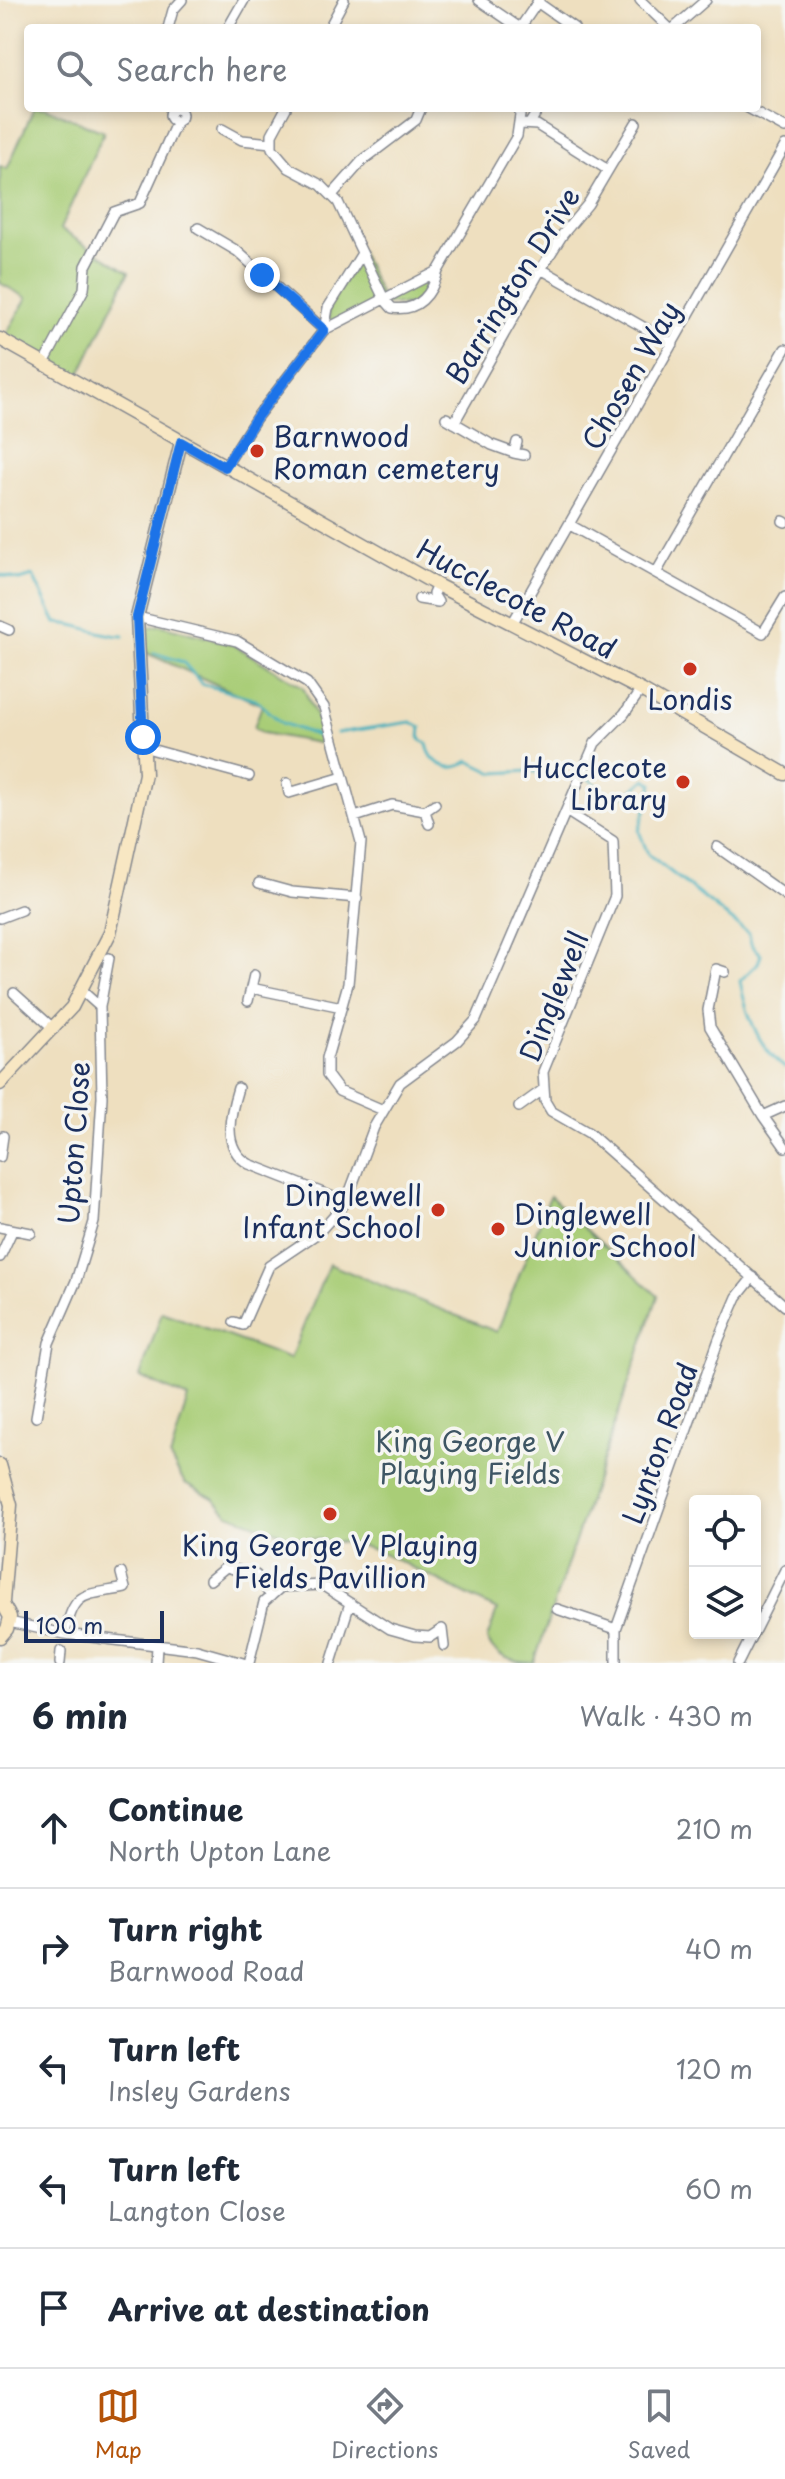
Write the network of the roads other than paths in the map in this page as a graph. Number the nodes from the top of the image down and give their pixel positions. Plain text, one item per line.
1 (182, 0) edge
2 (244, 0) edge
3 (344, 0) edge
4 (479, 0) edge
5 (640, 0) edge
6 (706, 0) edge
7 (538, 1) edge
8 (169, 24) edge
9 (230, 24) edge
10 (331, 24) edge
11 (514, 24) edge
12 (523, 24) edge
13 (569, 24) edge
14 (667, 24) edge
15 (677, 24) edge
16 (178, 112) edge
17 (284, 112) edge
18 (419, 112) edge
19 (522, 112) edge
20 (536, 112) edge
21 (755, 112) edge
22 (526, 123) junction
23 (636, 123) dead end
24 (785, 128) edge
25 (222, 129) dead end
26 (271, 143) junction
27 (785, 146) edge
28 (608, 170) junction
29 (332, 195) junction
30 (198, 228) dead end
31 (361, 255) junction
32 (541, 269) junction
33 (438, 271) junction
34 (384, 299) junction
35 (324, 330) junction
36 (0, 339) edge
37 (673, 344) junction
38 (785, 349) edge
39 (44, 363) junction
40 (181, 442) junction
41 (517, 442) dead end
42 (225, 467) junction
43 (570, 525) junction
44 (656, 573) junction
45 (437, 585) junction
46 (785, 597) edge
47 (419, 599) dead end
48 (137, 617) junction
49 (512, 624) junction
50 (641, 690) junction
51 (143, 747) junction
52 (785, 774) edge
53 (249, 776) dead end
54 (343, 777) junction
55 (289, 793) dead end
56 (435, 804) dead end
57 (425, 811) junction
58 (566, 811) junction
59 (355, 817) junction
60 (429, 824) dead end
61 (724, 849) dead end
62 (259, 883) dead end
63 (785, 895) edge
64 (357, 898) junction
65 (21, 910) dead end
66 (0, 918) edge
67 (109, 958) dead end
68 (725, 972) dead end
69 (254, 975) dead end
70 (251, 988) junction
71 (82, 991) junction
72 (14, 993) dead end
73 (248, 1001) dead end
74 (100, 1007) junction
75 (342, 1007) junction
76 (54, 1029) junction
77 (0, 1084) edge
78 (239, 1089) dead end
79 (544, 1089) junction
80 (785, 1106) edge
81 (519, 1107) dead end
82 (383, 1110) junction
83 (763, 1116) junction
84 (3, 1136) dead end
85 (785, 1147) edge
86 (0, 1157) edge
87 (346, 1202) junction
88 (0, 1227) edge
89 (12, 1231) junction
90 (31, 1233) dead end
91 (0, 1257) edge
92 (753, 1277) junction
93 (785, 1306) edge
94 (234, 1322) dead end
95 (36, 1417) dead end
96 (0, 1465) edge
97 (221, 1555) dead end
98 (226, 1567) junction
99 (785, 1570) edge
100 (2, 1572) edge
101 (121, 1573) dead end
102 (210, 1580) dead end
103 (271, 1596) junction
104 (1, 1600) edge
105 (350, 1603) junction
106 (557, 1609) dead end
107 (761, 1617) edge
108 (9, 1622) junction
109 (616, 1629) junction
110 (65, 1634) junction
111 (0, 1637) edge
112 (750, 1639) edge
113 (157, 1646) junction
114 (444, 1646) dead end
115 (61, 1651) dead end
116 (333, 1662) edge
117 (60, 1663) edge
118 (156, 1663) edge
119 (243, 1663) edge
120 (249, 1663) edge
121 (616, 1663) edge
122 (738, 1663) edge

1 - 8 street
2 - 9 street
3 - 10 street
4 - 11 street
5 - 14 street
6 - 15 street
7 - 12 street
7 - 13 street
16 - 39 street
17 - 26 street
18 - 29 street
19 - 22 street
20 - 22 street
21 - 24 street
22 - 28 street, Barrington Drive
22 - 33 street
23 - 28 street, Barrington Drive
25 - 26 street
26 - 29 street
27 - 37 street, Chosen Way
28 - 32 street, Barrington Drive
29 - 31 street
30 - 35 street
31 - 34 street
31 - 35 street
32 - 37 street
32 - 41 street, Barrington Drive
33 - 34 street
33 - 34 street
34 - 35 street
35 - 42 street
36 - 39 street, Hucclecote Road
37 - 43 street, Chosen Way
38 - 44 street
39 - 40 street, Hucclecote Road
40 - 42 street, Hucclecote Road
40 - 48 street
42 - 45 street, Hucclecote Road
43 - 44 street
43 - 49 street, Chosen Way
44 - 46 street
45 - 47 street
45 - 49 street, Hucclecote Road
48 - 51 street
48 - 54 street
49 - 50 street, Hucclecote Road
50 - 52 street, Hucclecote Road
50 - 58 street
51 - 53 street
51 - 71 street
54 - 55 street
54 - 59 street
56 - 57 street
57 - 59 street
57 - 60 street
58 - 79 street, Dinglewell
58 - 82 street
59 - 64 street
61 - 63 street
62 - 64 street
64 - 75 street
65 - 66 street
67 - 74 street, Upton Close
68 - 83 street
69 - 70 street
70 - 73 street
70 - 75 street
71 - 74 street
71 - 76 street
72 - 76 street
74 - 95 street, Upton Close
75 - 82 street
76 - 77 street
78 - 87 street
79 - 81 street
79 - 92 street, Dinglewell
80 - 83 street
82 - 87 street
83 - 85 street
84 - 86 street
87 - 94 street
88 - 89 street
89 - 90 street
89 - 91 street
92 - 93 street, Dinglewell
92 - 109 street, Lynton Road
96 - 100 street
97 - 98 street
98 - 102 street
98 - 103 street
99 - 107 street
100 - 104 street
101 - 110 street
103 - 105 street
103 - 120 street
104 - 108 street
105 - 114 street
105 - 116 street
106 - 109 street
108 - 110 street
108 - 111 street
109 - 121 street, Lynton Road
110 - 113 street
112 - 122 street
113 - 118 street
113 - 119 street
115 - 117 street

